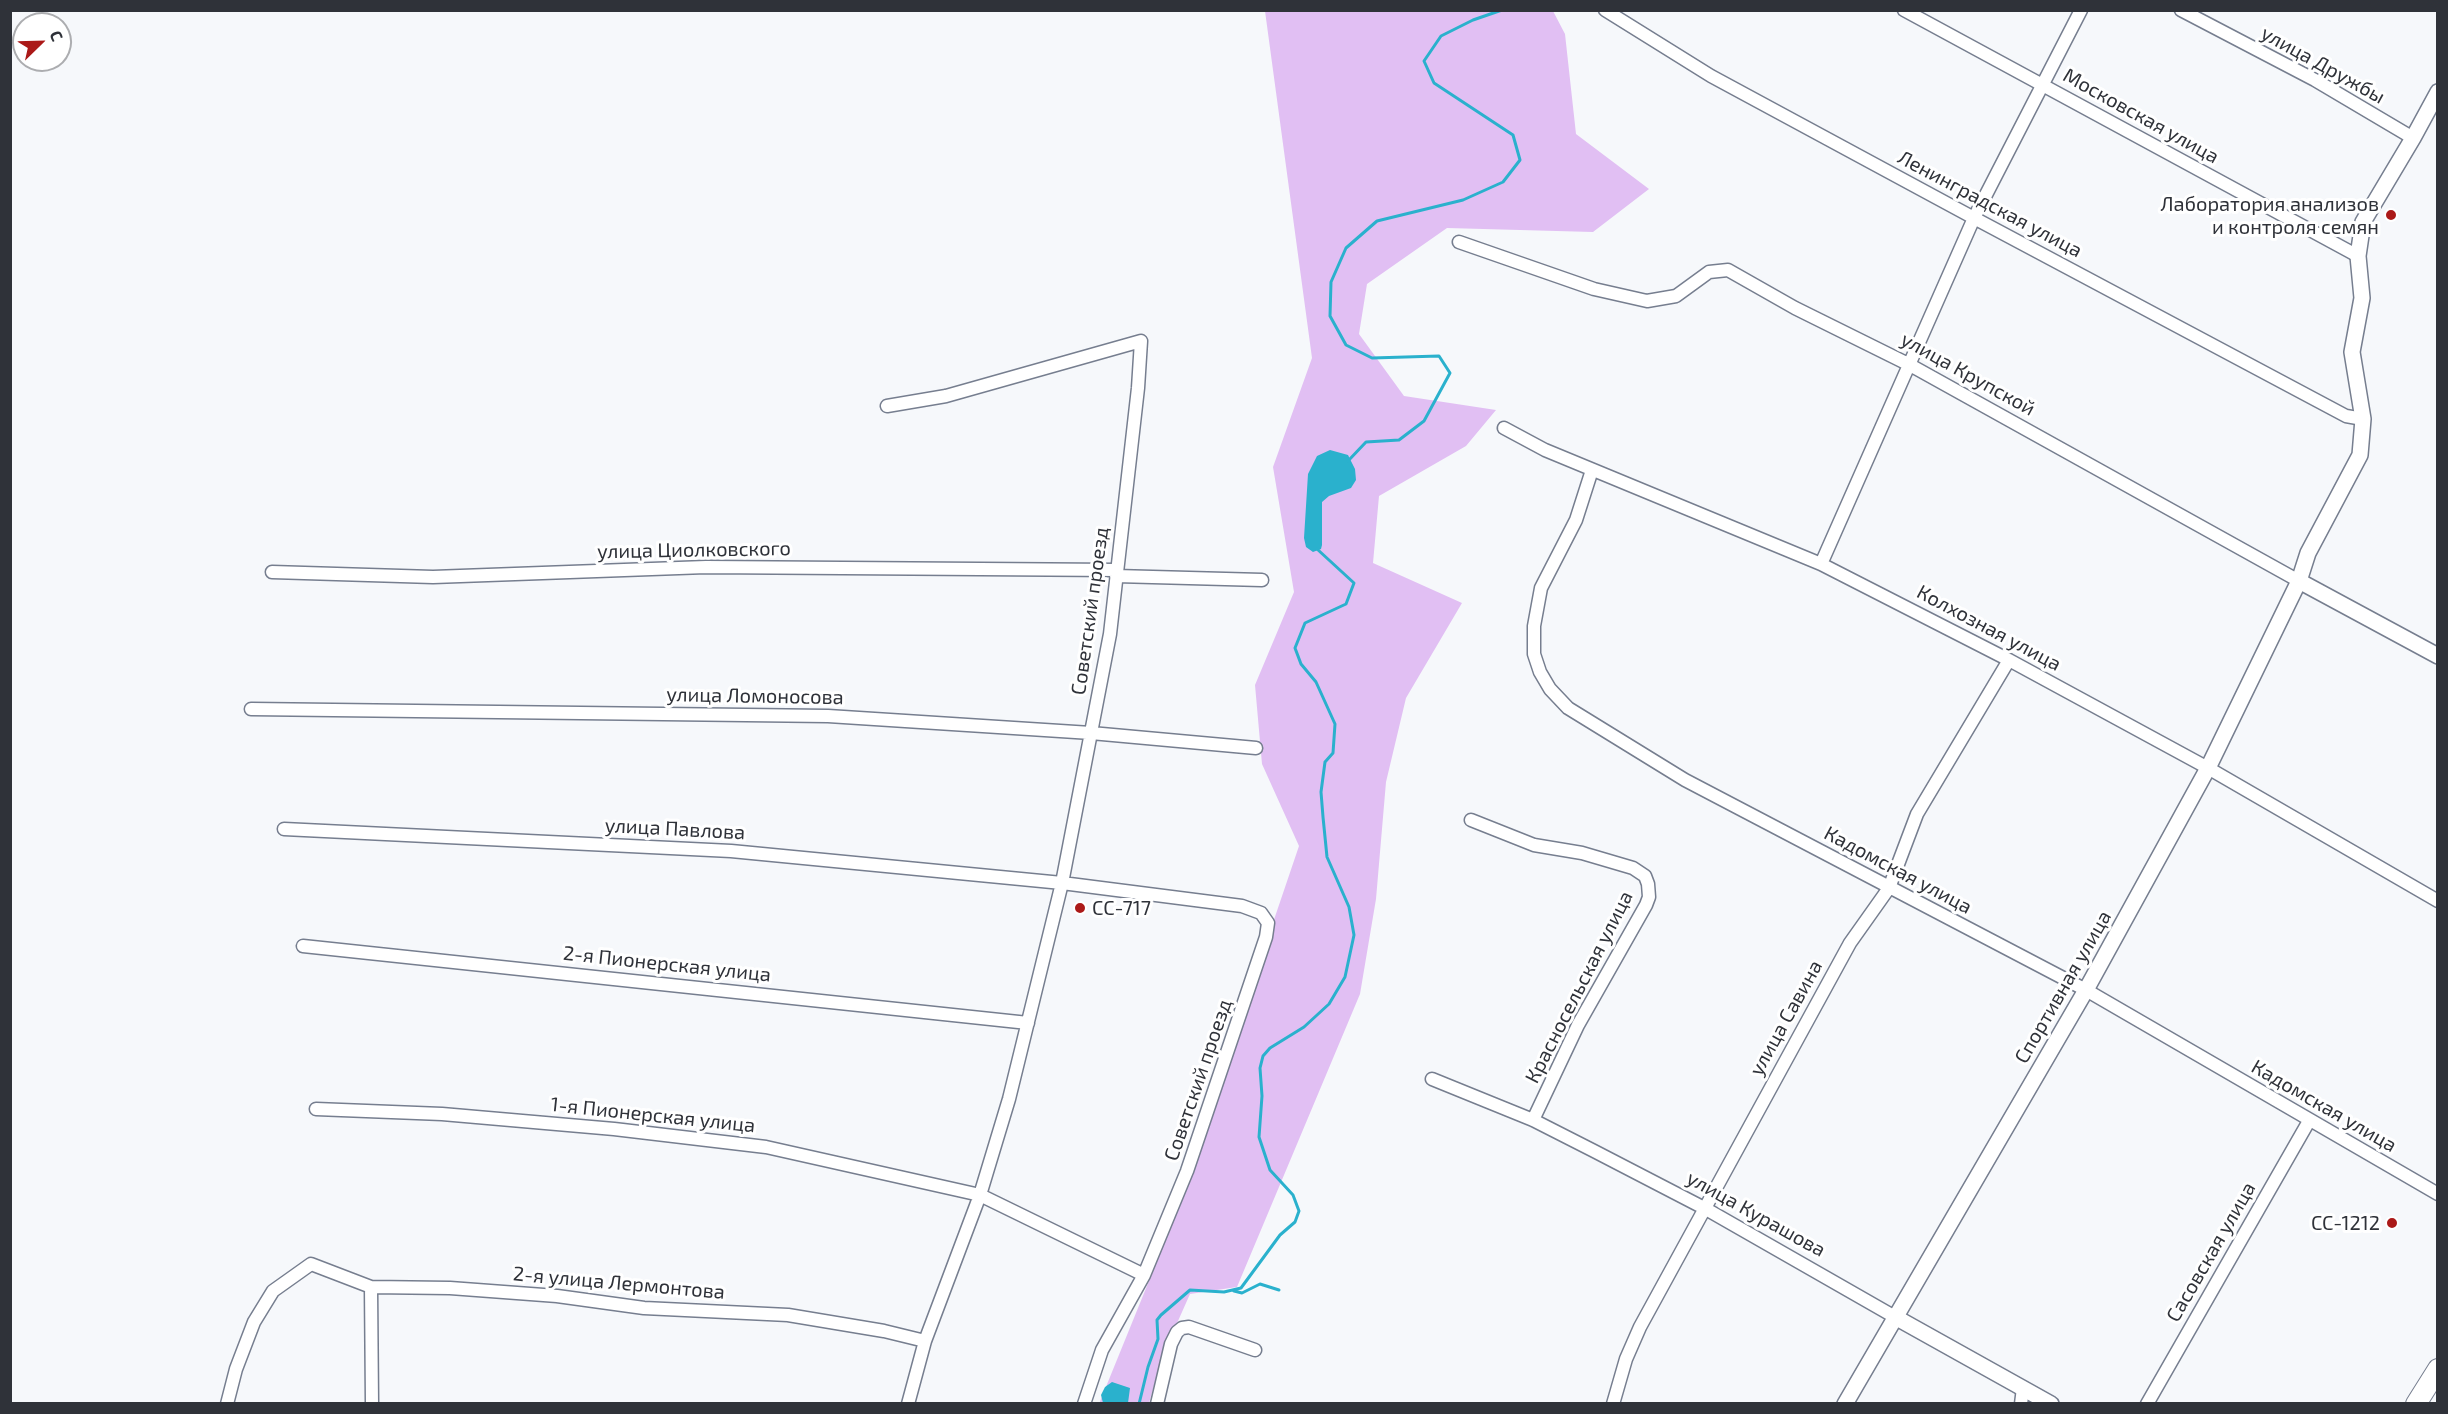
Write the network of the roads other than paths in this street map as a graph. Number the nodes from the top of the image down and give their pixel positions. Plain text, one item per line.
1 (1605, 10) edge
2 (1904, 10) edge
3 (2081, 10) edge
4 (2181, 10) edge
5 (2044, 85) junction
6 (2438, 92) edge
7 (2414, 138) junction
8 (1974, 218) junction
9 (1459, 242) dead end
10 (2358, 256) junction
11 (1910, 365) junction
12 (887, 406) dead end
13 (2363, 419) junction
14 (1504, 428) dead end
15 (1592, 470) junction
16 (1821, 564) junction
17 (272, 572) dead end
18 (1116, 573) junction
19 (1262, 580) dead end
20 (2299, 581) junction
21 (2438, 656) edge
22 (2009, 660) junction
23 (251, 709) dead end
24 (1091, 733) junction
25 (1257, 748) dead end
26 (2208, 768) junction
27 (1471, 820) dead end
28 (284, 829) dead end
29 (1062, 883) junction
30 (1889, 888) junction
31 (2438, 901) edge
32 (303, 946) dead end
33 (2086, 990) junction
34 (1028, 1023) junction
35 (1432, 1079) dead end
36 (316, 1108) dead end
37 (1533, 1120) junction
38 (2309, 1121) junction
39 (2438, 1194) edge
40 (980, 1195) junction
41 (1706, 1209) junction
42 (1144, 1275) junction
43 (371, 1287) junction
44 (1895, 1317) junction
45 (925, 1341) junction
46 (1255, 1350) dead end
47 (2438, 1369) edge
48 (2022, 1396) edge
49 (227, 1404) edge
50 (372, 1404) edge
51 (908, 1404) edge
52 (1084, 1404) edge
53 (1157, 1404) edge
54 (1613, 1404) edge
55 (1845, 1404) edge
56 (2051, 1404) edge
57 (2147, 1404) edge
58 (2416, 1404) edge

1 - 8 street, Ленинградская улица
2 - 5 street, Московская улица
3 - 5 street
4 - 7 street, улица Дружбы
5 - 8 street
5 - 10 street, Московская улица
6 - 7 street, Спортивная улица
7 - 10 street, Спортивная улица
8 - 11 street
8 - 13 street, Ленинградская улица
9 - 11 street, улица Крупской
10 - 13 street, Спортивная улица
11 - 16 street
11 - 20 street, улица Крупской
12 - 18 street, Советский проезд
13 - 20 street, Спортивная улица
14 - 15 street, Колхозная улица
15 - 16 street, Колхозная улица
15 - 30 street, Кадомская улица
16 - 22 street, Колхозная улица
17 - 18 street, улица Циолковского
18 - 19 street, улица Циолковского
18 - 24 street, Советский проезд
20 - 21 street, улица Крупской
20 - 26 street, Спортивная улица
22 - 26 street, Колхозная улица
22 - 30 street, улица Савина
23 - 24 street, улица Ломоносова
24 - 25 street, улица Ломоносова
24 - 29 street, Советский проезд
26 - 31 street, Колхозная улица
26 - 33 street, Спортивная улица
27 - 37 street, Красносельская улица
28 - 29 street, улица Павлова
29 - 34 street, Советский проезд
29 - 42 street, Советский проезд
30 - 33 street, Кадомская улица
30 - 41 street, улица Савина
32 - 34 street, 2-я Пионерская улица
33 - 38 street, Кадомская улица
33 - 44 street, Спортивная улица
34 - 40 street, Советский проезд
35 - 37 street, улица Курашова
36 - 40 street, 1-я Пионерская улица
37 - 41 street, улица Курашова
38 - 39 street, Кадомская улица
38 - 57 street, Сасовская улица
40 - 42 street
40 - 45 street, Советский проезд
41 - 44 street, улица Курашова
41 - 54 street, улица Савина
42 - 52 street
43 - 45 street, 2-я улица Лермонтова
43 - 49 street, 2-я улица Лермонтова
43 - 50 street
44 - 48 street, улица Курашова
44 - 55 street, Спортивная улица
45 - 51 street, Советский проезд
46 - 53 street
47 - 58 main road
48 - 56 street, улица Курашова

